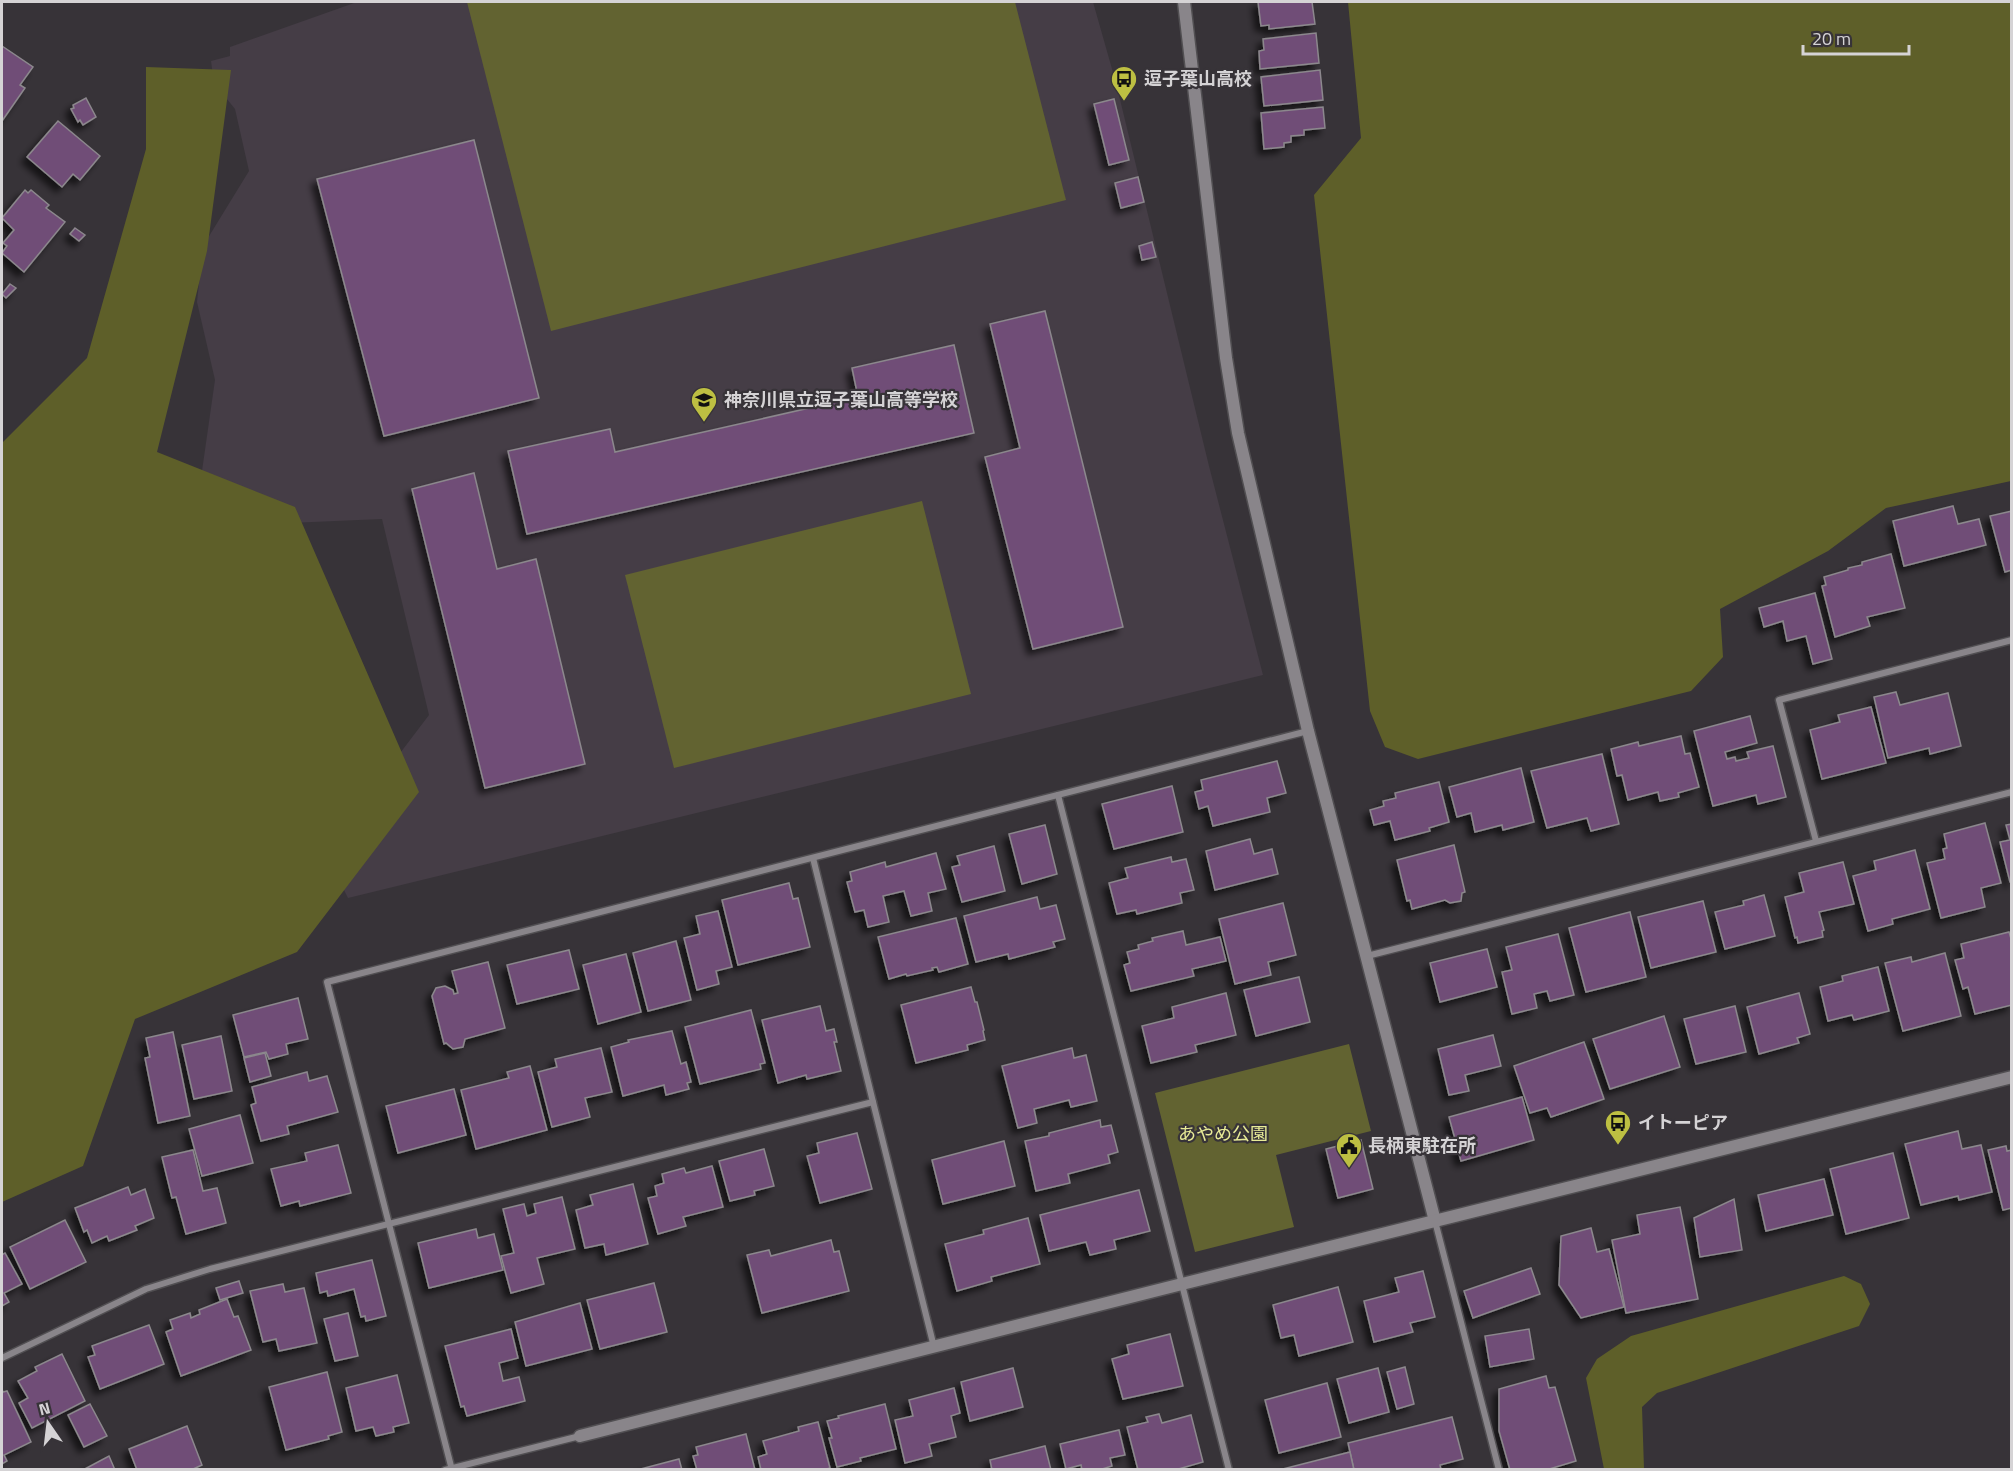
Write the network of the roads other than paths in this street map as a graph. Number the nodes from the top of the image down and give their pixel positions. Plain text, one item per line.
1 (1184, 2) edge
2 (2012, 640) edge
3 (1308, 731) junction
4 (2012, 792) edge
5 (1058, 795) junction
6 (1816, 841) junction
7 (813, 858) junction
8 (1367, 956) junction
9 (2012, 1077) edge
10 (873, 1102) junction
11 (1436, 1221) junction
12 (389, 1223) junction
13 (1182, 1284) junction
14 (934, 1347) junction
15 (2, 1358) edge
16 (580, 1436) joint
17 (449, 1469) edge
18 (1229, 1470) edge
19 (1499, 1470) edge

1 - 3 street
2 - 6 street
3 - 5 street
3 - 8 street
4 - 6 street
5 - 7 street
5 - 13 street
6 - 8 street
7 - 10 street
7 - 12 street
8 - 11 street
9 - 11 street
10 - 12 street
10 - 14 street
11 - 13 street
11 - 19 street
12 - 15 street
12 - 17 street
13 - 14 street
13 - 18 street
14 - 16 street
16 - 17 street

